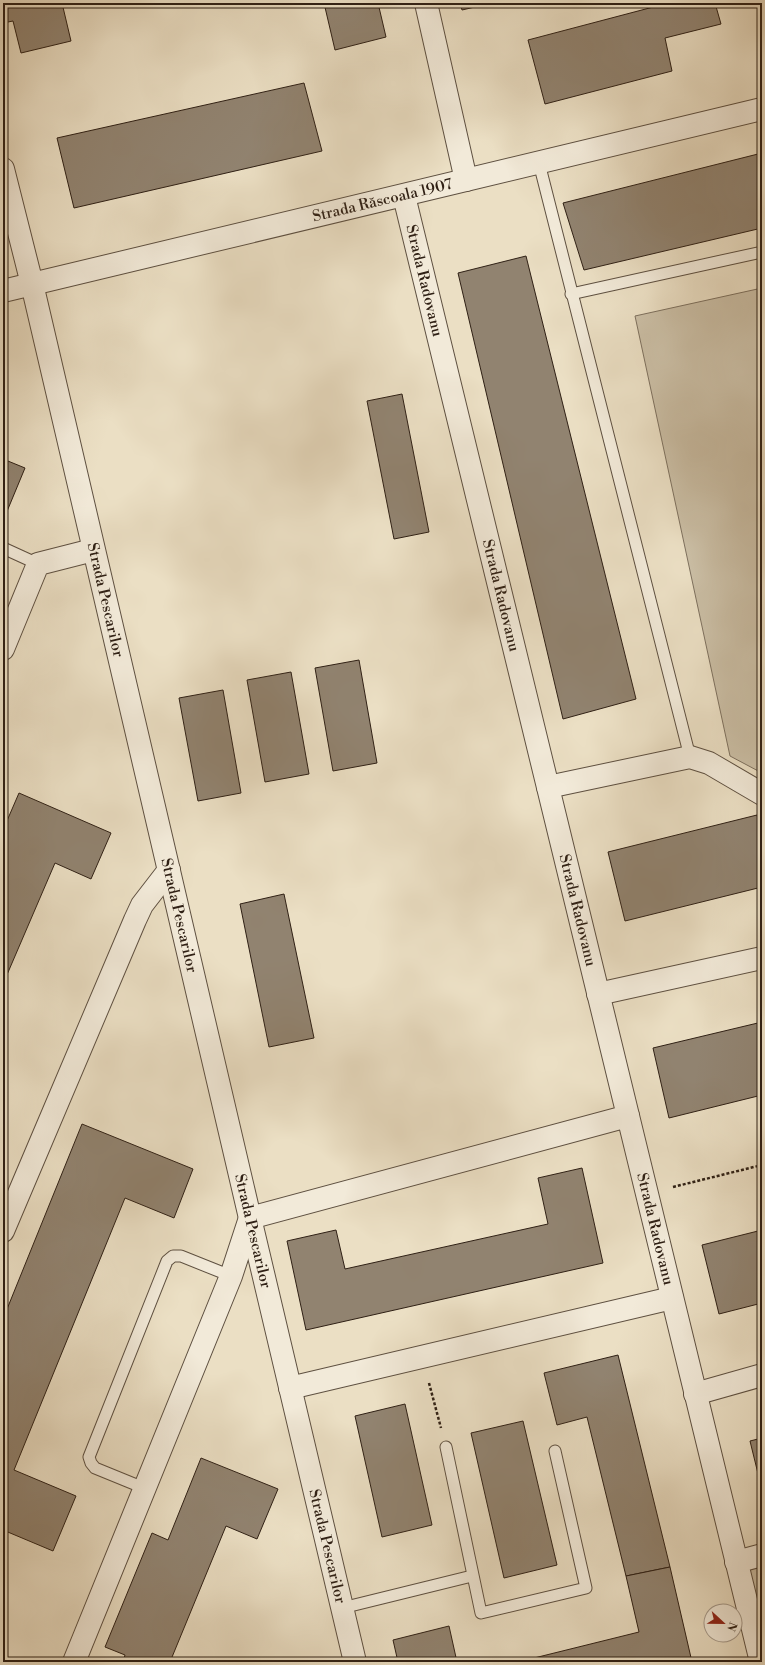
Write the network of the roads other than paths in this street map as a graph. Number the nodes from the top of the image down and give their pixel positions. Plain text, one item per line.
1 (426, 3) edge
2 (762, 109) edge
3 (539, 163) junction
4 (3, 169) edge
5 (466, 180) junction
6 (404, 196) junction
7 (762, 252) edge
8 (32, 284) junction
9 (3, 291) edge
10 (571, 294) junction
11 (3, 548) edge
12 (93, 550) junction
13 (38, 564) junction
14 (3, 649) edge
15 (690, 756) junction
16 (548, 787) junction
17 (762, 794) edge
18 (169, 870) junction
19 (762, 958) edge
20 (598, 994) junction
21 (628, 1116) junction
22 (250, 1218) junction
23 (3, 1231) edge
24 (231, 1276) junction
25 (672, 1298) junction
26 (762, 1375) edge
27 (290, 1388) junction
28 (695, 1394) junction
29 (446, 1447) road end
30 (555, 1451) dead end
31 (144, 1488) junction
32 (762, 1555) edge
33 (736, 1562) junction
34 (472, 1576) junction
35 (342, 1608) junction
36 (74, 1662) edge
37 (355, 1662) edge
38 (760, 1662) edge

1 - 5 street
2 - 3 street, Strada Răscoala 1907
3 - 5 street, Strada Răscoala 1907
3 - 10 lane
4 - 8 street, Strada Pescarilor
5 - 6 street, Strada Răscoala 1907
6 - 8 street, Strada Răscoala 1907
6 - 16 street, Strada Radovanu
7 - 10 lane
8 - 9 street, Strada Răscoala 1907
8 - 12 street, Strada Pescarilor
10 - 15 lane
11 - 13 lane
12 - 13 street
12 - 18 street, Strada Pescarilor
13 - 14 street
15 - 16 street
15 - 17 street
16 - 20 street, Strada Radovanu
18 - 22 street, Strada Pescarilor
18 - 23 street
19 - 20 street
20 - 21 street, Strada Radovanu
21 - 22 street
21 - 25 street, Strada Radovanu
22 - 24 street
22 - 27 street, Strada Pescarilor
24 - 31 street
24 - 31 lane
25 - 27 street
25 - 28 street, Strada Radovanu
26 - 28 street
27 - 35 street, Strada Pescarilor
28 - 33 street, Strada Radovanu
29 - 34 lane
30 - 34 lane
31 - 36 street
32 - 33 street
33 - 38 street, Strada Radovanu
34 - 35 lane
35 - 37 street, Strada Pescarilor

